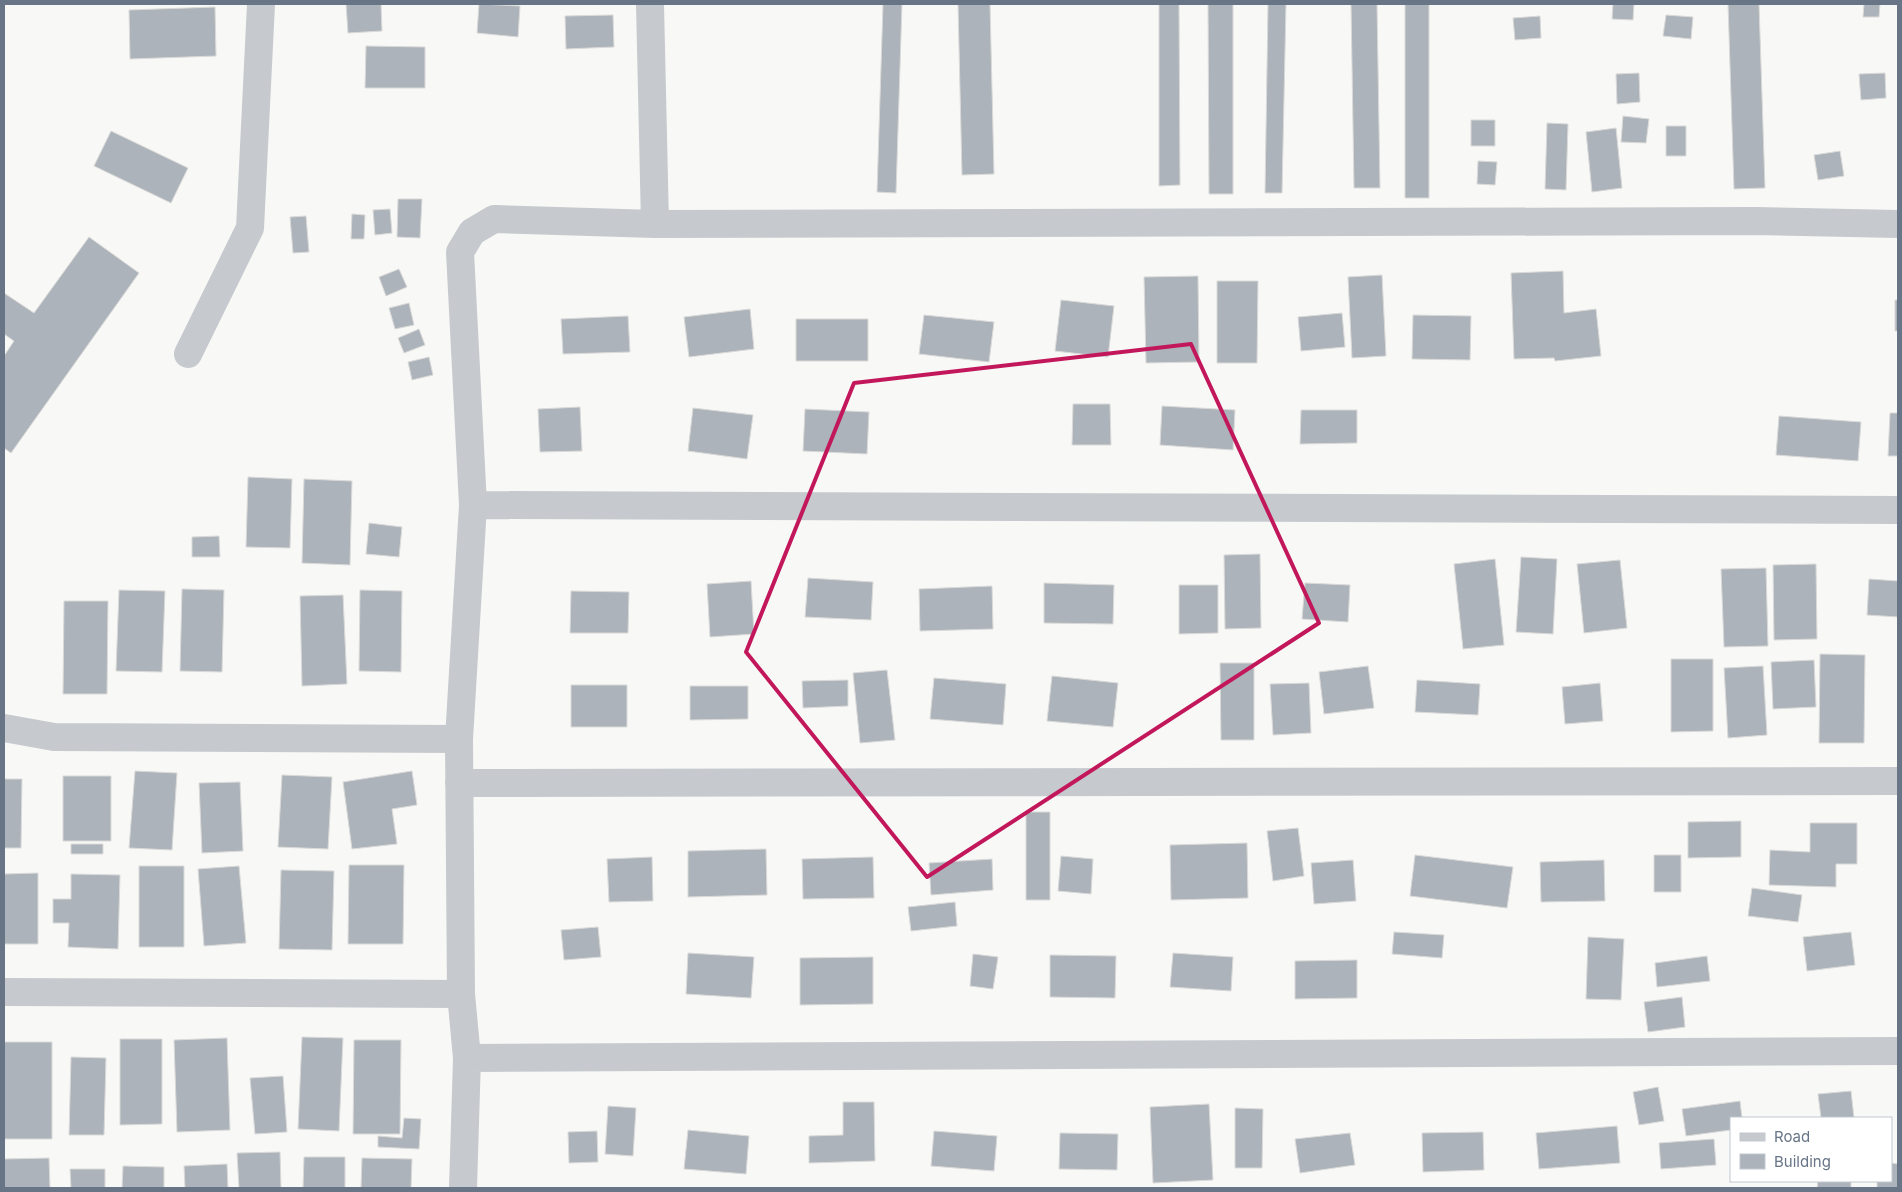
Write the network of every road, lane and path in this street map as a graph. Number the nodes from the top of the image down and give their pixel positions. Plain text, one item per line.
1 (261, 4) edge
2 (650, 4) edge
3 (655, 224) junction
4 (1898, 224) edge
5 (188, 354) dead end
6 (473, 505) junction
7 (1898, 510) edge
8 (4, 728) edge
9 (459, 739) junction
10 (1898, 780) edge
11 (459, 783) junction
12 (4, 992) edge
13 (460, 994) junction
14 (1898, 1051) edge
15 (467, 1058) junction
16 (463, 1188) edge

1 - 5 street
2 - 3 street
3 - 4 street
3 - 6 street
6 - 7 street
6 - 9 street
8 - 9 street
9 - 11 street
10 - 11 street
11 - 13 street
12 - 13 street
13 - 15 street
14 - 15 street
15 - 16 street

